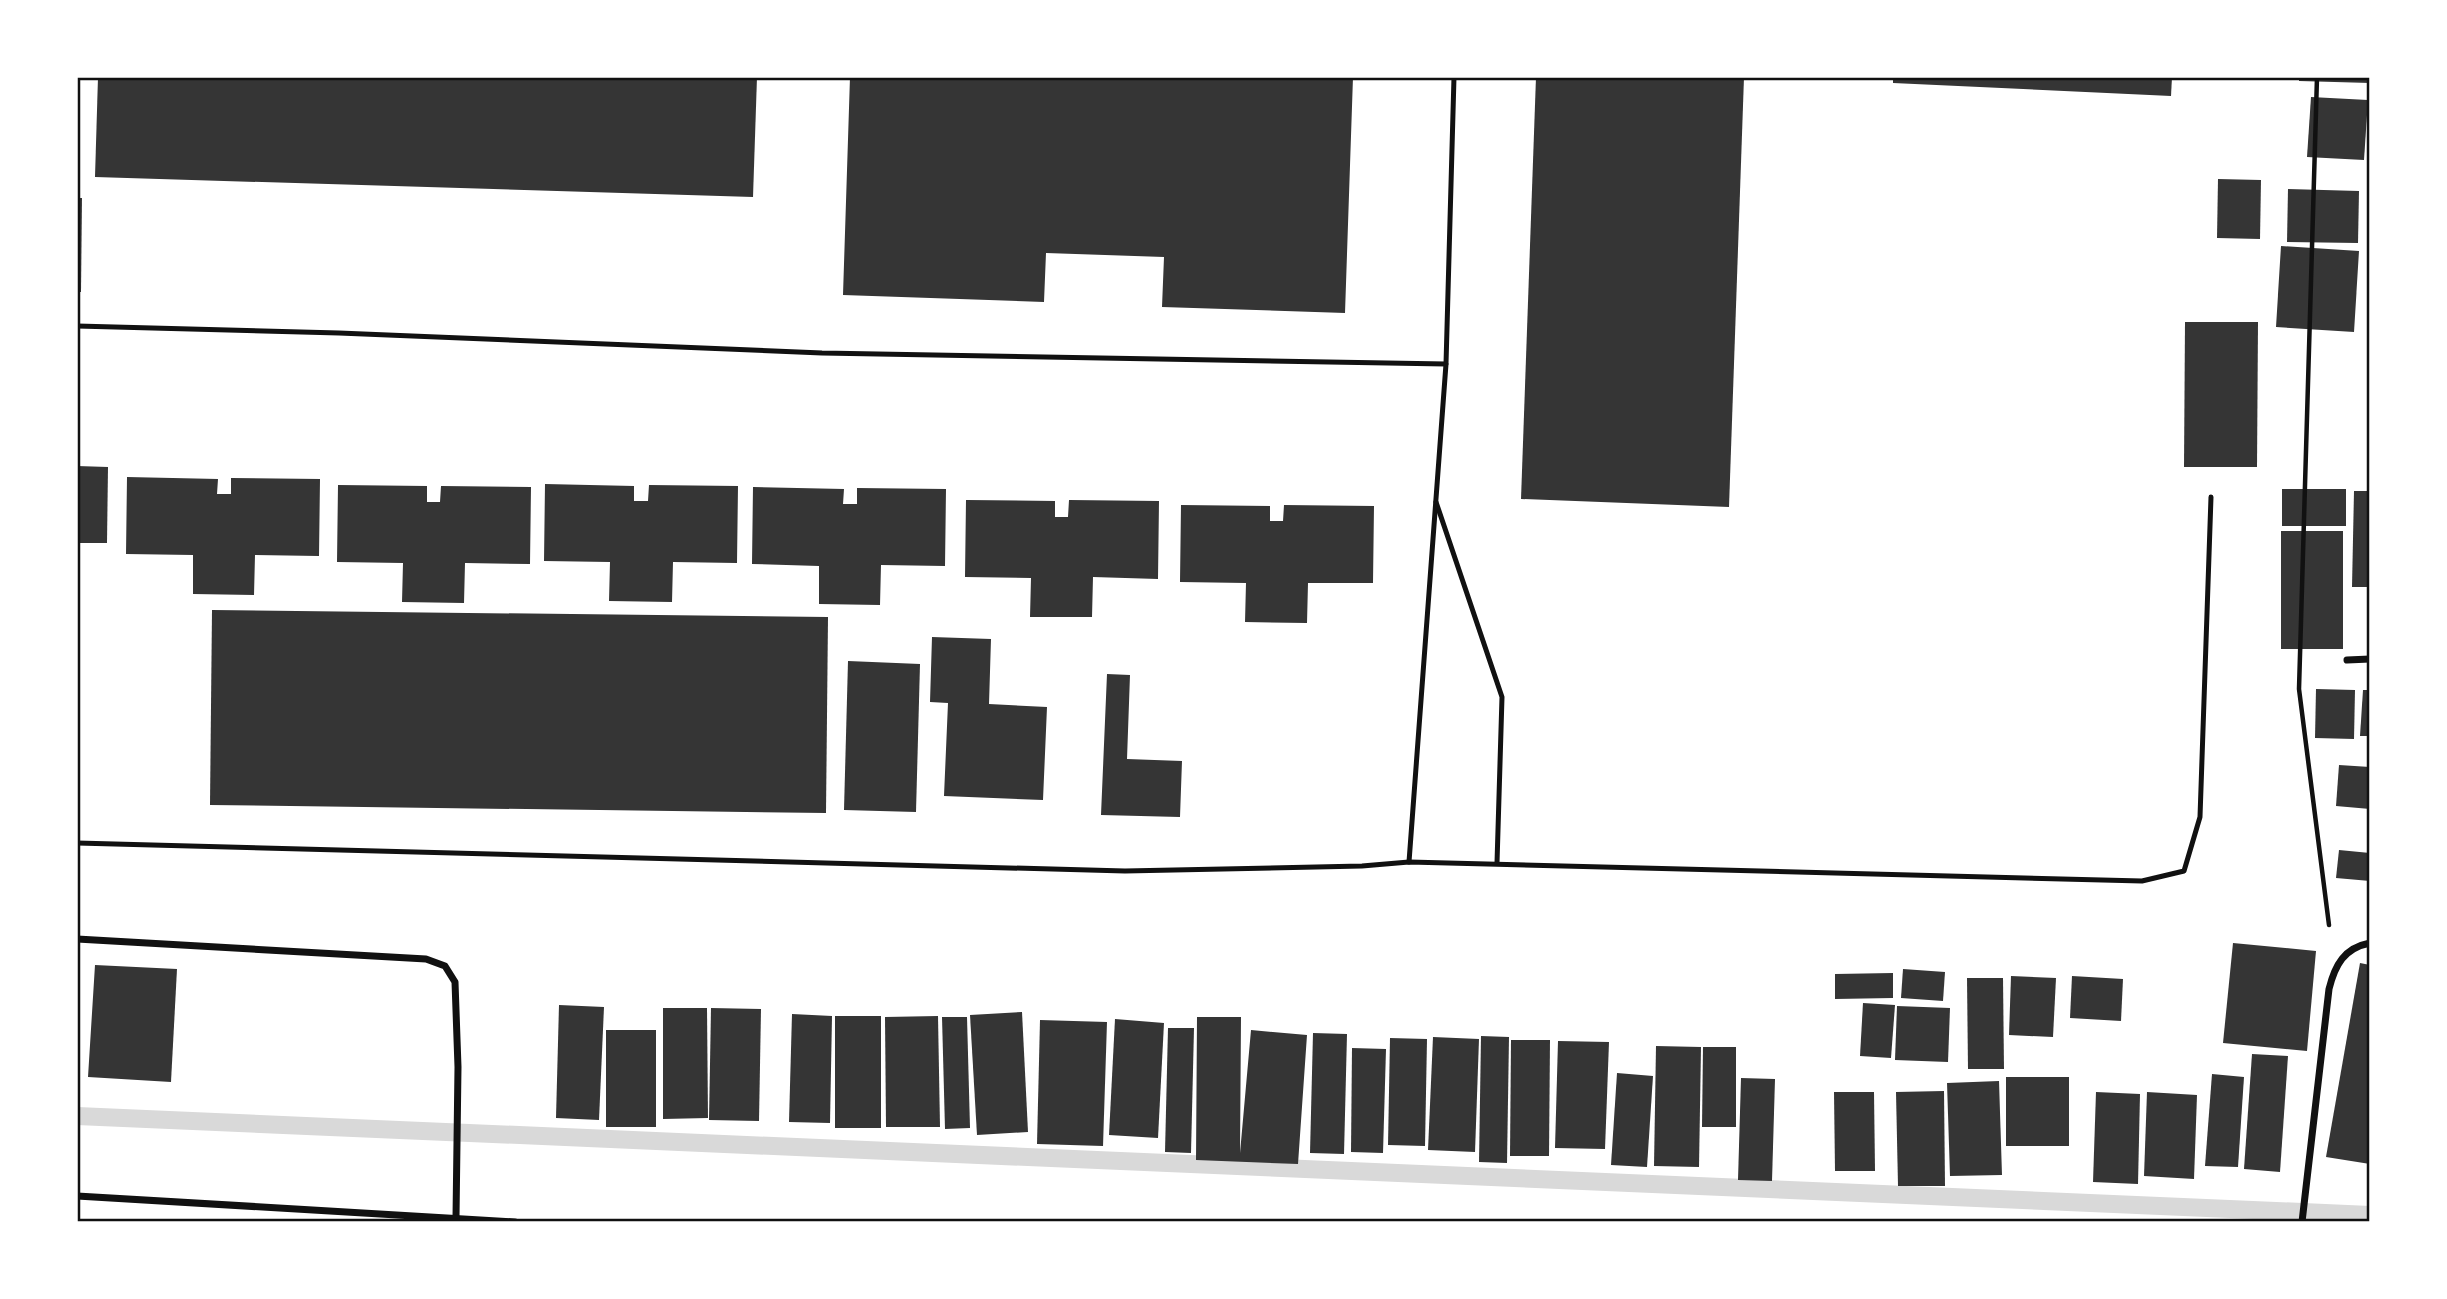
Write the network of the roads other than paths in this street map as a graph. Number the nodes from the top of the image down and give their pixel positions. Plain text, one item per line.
1 (1454, 77) edge
2 (77, 326) edge
3 (1446, 364) junction
4 (2211, 497) dead end
5 (1435, 500) junction
6 (2370, 659) edge
7 (2347, 660) dead end
8 (77, 843) edge
9 (1409, 862) junction
10 (1496, 863) junction
11 (77, 939) edge
12 (2370, 943) edge
13 (77, 1196) edge
14 (456, 1217) junction
15 (516, 1222) edge
16 (2302, 1222) edge

1 - 3 lane
2 - 3 lane
3 - 5 lane
4 - 10 lane
5 - 9 lane
5 - 10 lane
6 - 7 street
8 - 9 lane
9 - 10 lane
11 - 14 street
12 - 16 street
13 - 14 street
14 - 15 street

